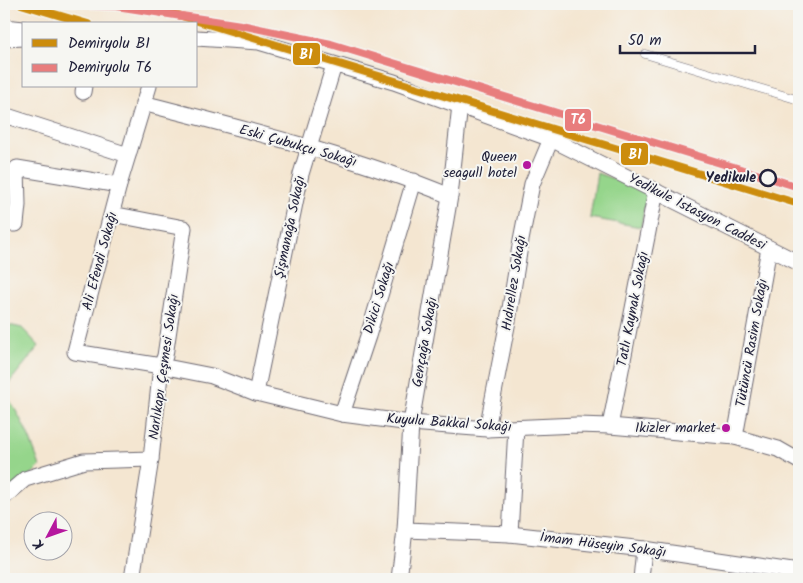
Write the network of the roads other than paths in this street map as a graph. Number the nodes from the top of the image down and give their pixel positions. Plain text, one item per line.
1 (4, 27) edge
2 (22, 30) edge
3 (22, 38) edge
4 (198, 38) edge
5 (4, 39) edge
6 (645, 54) dead end
7 (334, 65) junction
8 (148, 88) edge
9 (799, 100) edge
10 (143, 103) junction
11 (460, 105) junction
12 (4, 115) edge
13 (550, 139) junction
14 (309, 147) junction
15 (128, 155) junction
16 (414, 181) junction
17 (119, 185) junction
18 (656, 191) junction
19 (450, 196) junction
20 (112, 214) junction
21 (4, 224) edge
22 (769, 248) junction
23 (799, 263) edge
24 (161, 366) junction
25 (256, 393) junction
26 (342, 414) junction
27 (411, 423) junction
28 (610, 426) junction
29 (516, 428) junction
30 (487, 429) junction
31 (735, 437) junction
32 (151, 459) junction
33 (799, 461) edge
34 (4, 497) edge
35 (405, 530) junction
36 (510, 534) junction
37 (644, 549) junction
38 (799, 571) edge
39 (132, 579) edge
40 (399, 579) edge
41 (641, 579) edge
42 (798, 579) edge

1 - 2 street
3 - 5 street
4 - 7 street, Yedikule İstasyon Caddesi
6 - 9 lane
7 - 11 street, Yedikule İstasyon Caddesi
7 - 14 street, Şişmanağa Sokağı
8 - 10 street, Ali Efendi Sokağı
10 - 14 street, Eski Çubukçu Sokağı
10 - 15 street, Ali Efendi Sokağı
11 - 13 street, Yedikule İstasyon Caddesi
11 - 19 street, Gençağa Sokağı
12 - 15 street
13 - 18 street, Yedikule İstasyon Caddesi
13 - 30 street, Hıdırellez Sokağı
14 - 16 street, Eski Çubukçu Sokağı
14 - 25 street, Şişmanağa Sokağı
15 - 17 street, Ali Efendi Sokağı
16 - 19 street, Eski Çubukçu Sokağı
16 - 26 street, Dikici Sokağı
17 - 20 street, Ali Efendi Sokağı
17 - 21 street
18 - 22 street, Yedikule İstasyon Caddesi
18 - 28 street, Tatlı Kaynak Sokağı
19 - 27 street, Gençağa Sokağı
20 - 24 street, Narlıkapı Çeşmesi Sokağı
20 - 24 street, Ali Efendi Sokağı
22 - 23 street, Yedikule İstasyon Caddesi
22 - 31 street, Tütüncü Rasim Sokağı
24 - 25 street, Kuyulu Bakkal Sokağı
24 - 32 street, Narlıkapı Çeşmesi Sokağı
25 - 26 street, Kuyulu Bakkal Sokağı
26 - 27 street, Kuyulu Bakkal Sokağı
27 - 30 street, Kuyulu Bakkal Sokağı
27 - 35 street, Gençağa Sokağı
28 - 29 street, Kuyulu Bakkal Sokağı
28 - 31 street, Kuyulu Bakkal Sokağı
29 - 30 street, Kuyulu Bakkal Sokağı
29 - 36 street
31 - 33 street, Kuyulu Bakkal Sokağı
32 - 34 street
32 - 39 street, Narlıkapı Çeşmesi Sokağı
35 - 36 street, İmam Hüseyin Sokağı
35 - 40 street, Gençağa Sokağı
36 - 37 street, İmam Hüseyin Sokağı
37 - 38 street, İmam Hüseyin Sokağı
37 - 41 street
38 - 42 street

